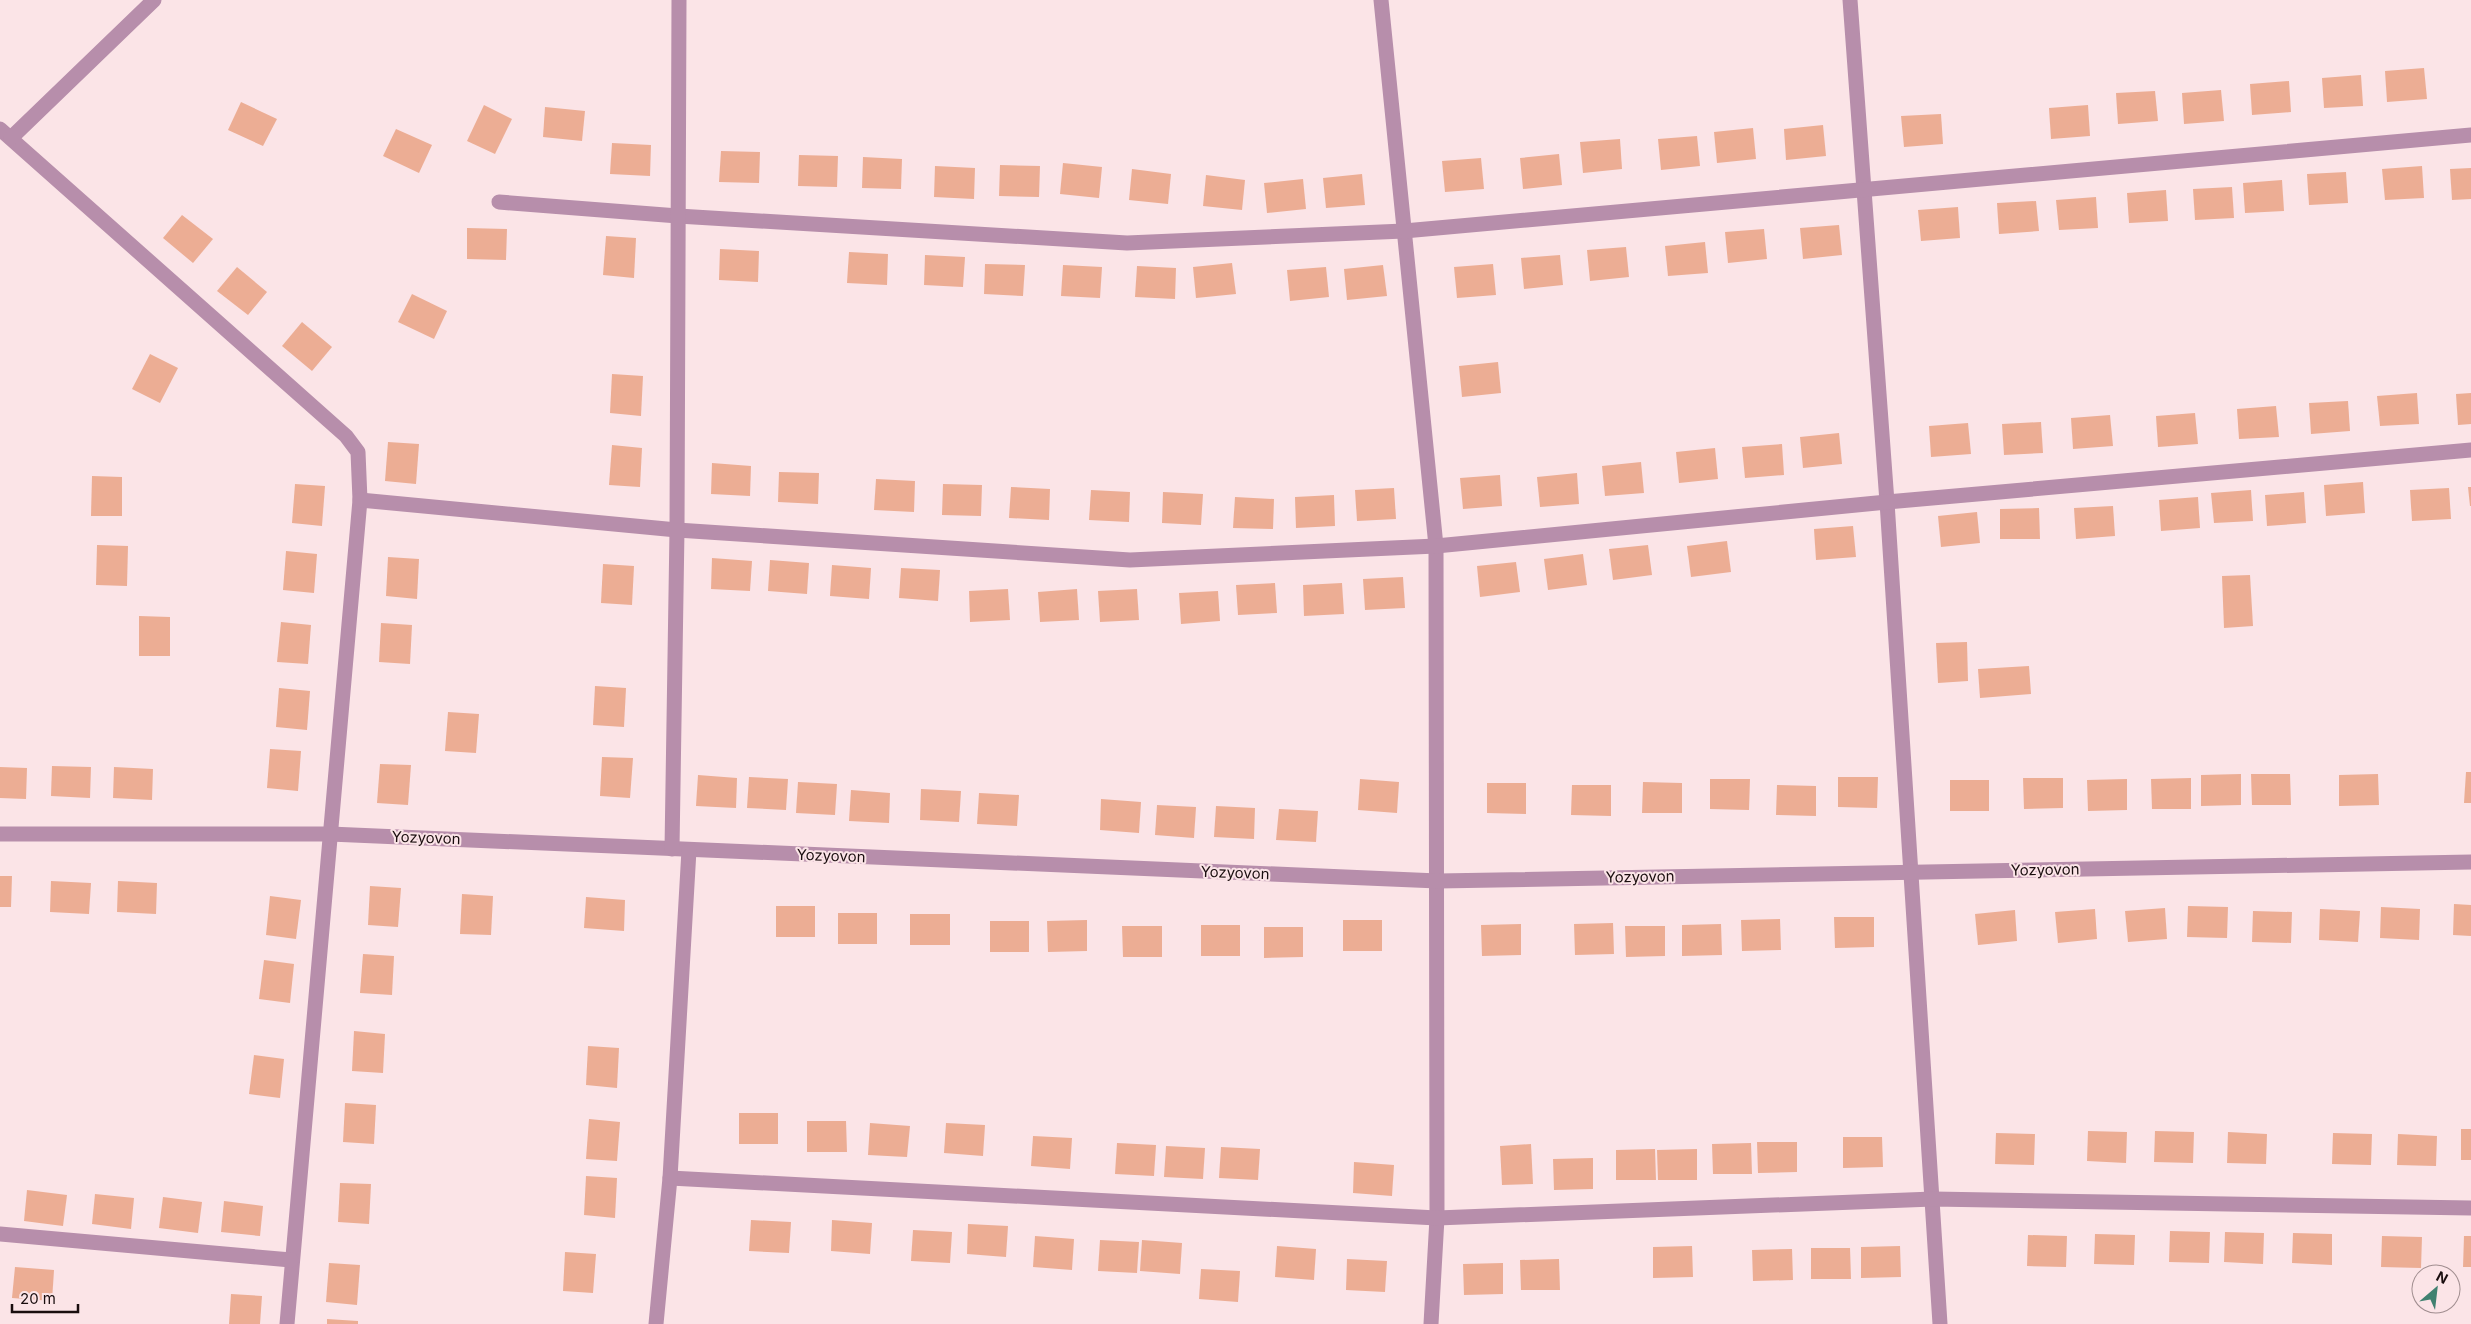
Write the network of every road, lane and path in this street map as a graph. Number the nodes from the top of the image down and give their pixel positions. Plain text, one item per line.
1 (154, 0) edge
2 (679, 0) edge
3 (1381, 0) edge
4 (1850, 0) edge
5 (6, 134) edge
6 (2471, 136) edge
7 (1865, 190) junction
8 (499, 202) dead end
9 (678, 216) junction
10 (1404, 231) junction
11 (2471, 450) edge
12 (360, 500) junction
13 (1887, 502) junction
14 (677, 530) junction
15 (1436, 546) junction
16 (0, 834) edge
17 (330, 834) junction
18 (672, 849) junction
19 (689, 850) junction
20 (2471, 862) edge
21 (1912, 872) junction
22 (1438, 881) junction
23 (670, 1178) junction
24 (1933, 1199) junction
25 (2471, 1208) edge
26 (1436, 1218) junction
27 (0, 1234) edge
28 (291, 1260) junction
29 (287, 1324) edge
30 (656, 1324) edge
31 (1431, 1324) edge
32 (1940, 1324) edge

1 - 5 street
2 - 9 street
3 - 10 street
4 - 7 street
5 - 12 street
6 - 7 street
7 - 10 street
7 - 13 street
8 - 9 street
9 - 10 street
9 - 14 street
10 - 15 street
11 - 13 street
12 - 14 street
12 - 17 street
13 - 15 street
13 - 21 street
14 - 15 street
14 - 18 street
15 - 22 street
16 - 17 street, Yozyovon
17 - 18 street, Yozyovon
17 - 28 street
18 - 19 street, Yozyovon
19 - 22 street, Yozyovon
19 - 23 street
20 - 21 street, Yozyovon
21 - 22 street, Yozyovon
21 - 24 street
22 - 26 street
23 - 26 street
23 - 30 street
24 - 25 street
24 - 26 street
24 - 32 street
26 - 31 street
27 - 28 street
28 - 29 street

